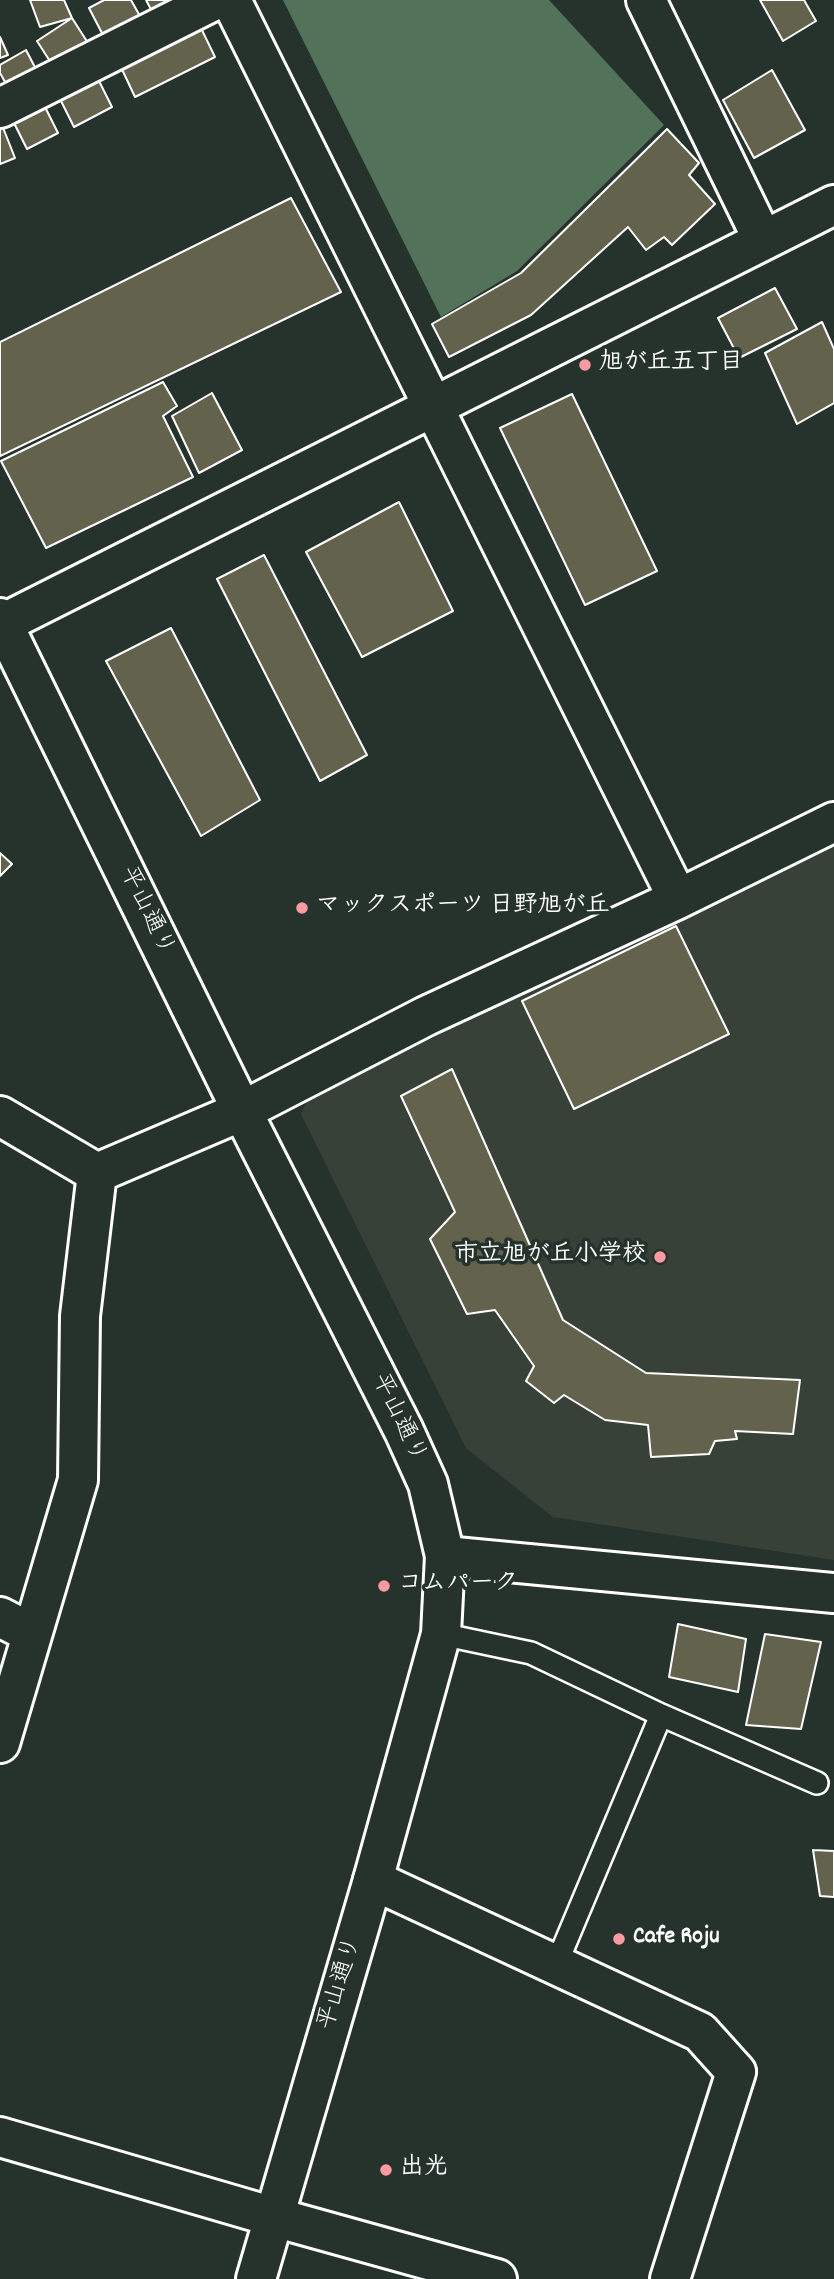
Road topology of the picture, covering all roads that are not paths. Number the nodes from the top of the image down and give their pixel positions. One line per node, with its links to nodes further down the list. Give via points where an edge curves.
1 (215, 0): 4 (street)
2 (231, 0): 7 (street)
3 (646, 0): 6 (street)
4 (0, 108)
5 (834, 205): 6 (street)
6 (763, 240): 7 (street)
7 (432, 407): 8 (street); 10 (street)
8 (1, 622): 11 (street, 平山通り)
9 (834, 822): 10 (street)
10 (678, 899): 11 (street, via 426,1017)
11 (242, 1111): 13 (street); 14 (street, 平山通り, via 414,1452 428,1484)
12 (0, 1116): 13 (street)
13 (97, 1173): 16 (street, via 80,1316 78,1479)
14 (446, 1556): 15 (street); 17 (street, 平山通り)
15 (834, 1593)
16 (15, 1625): 19 (street)
17 (441, 1634): 18 (lane, via 531,1653); 21 (street, 平山通り)
18 (661, 1715): 20 (lane); 22 (lane)
19 (0, 1742)
20 (817, 1783)
21 (373, 1880): 22 (street); 24 (street, 平山通り)
22 (556, 1965): 27 (street, via 700,2032 736,2072)
23 (0, 2137): 24 (street)
24 (274, 2217): 25 (street, 平山通り); 26 (street)
25 (256, 2279)
26 (497, 2279)
27 (670, 2279)

